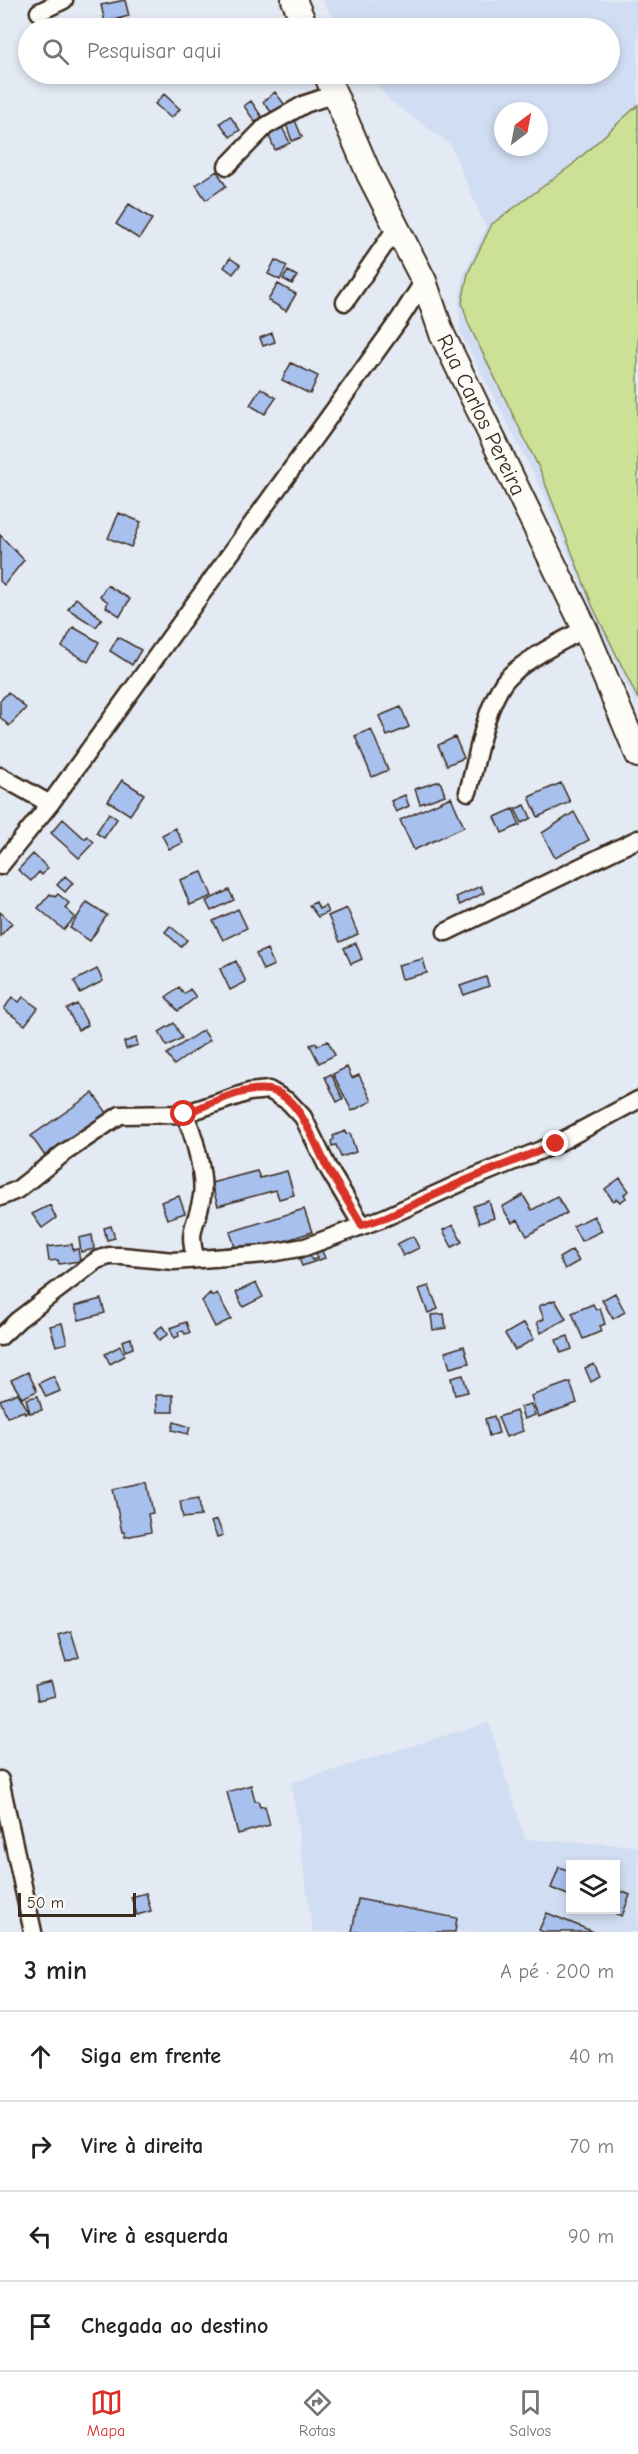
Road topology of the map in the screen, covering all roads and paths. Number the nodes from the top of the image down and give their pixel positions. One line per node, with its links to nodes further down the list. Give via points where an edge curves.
1 (64, 0): 3 (street)
2 (294, 0): 4 (main road)
3 (39, 12)
4 (302, 18)
5 (330, 84): 6 (street, via 305,104 266,126); 7 (main road, Rua Carlos Pereira)
6 (227, 166)
7 (397, 227): 8 (main road, Rua Carlos Pereira); 9 (street)
8 (424, 281): 10 (main road, Rua Carlos Pereira, via 442,334); 14 (street)
9 (345, 302)
10 (585, 629): 11 (main road, Rua Carlos Pereira); 13 (street, via 554,645 505,681 488,721)
11 (638, 755)
12 (0, 776): 14 (street)
13 (468, 792)
14 (50, 804): 16 (street)
15 (638, 839): 17 (street)
16 (0, 866)
17 (446, 932)
18 (638, 1100): 21 (street, via 556,1144)
19 (184, 1114): 20 (street, via 120,1115 17,1190); 21 (street, via 249,1092 269,1090 280,1095 303,1117); 22 (street, via 190,1125 203,1194 192,1228)
20 (0, 1197)
21 (362, 1225): 22 (street, via 305,1247)
22 (196, 1259): 23 (street, via 122,1256 97,1260)
23 (0, 1337)
24 (0, 1780): 25 (street)
25 (33, 1932)

